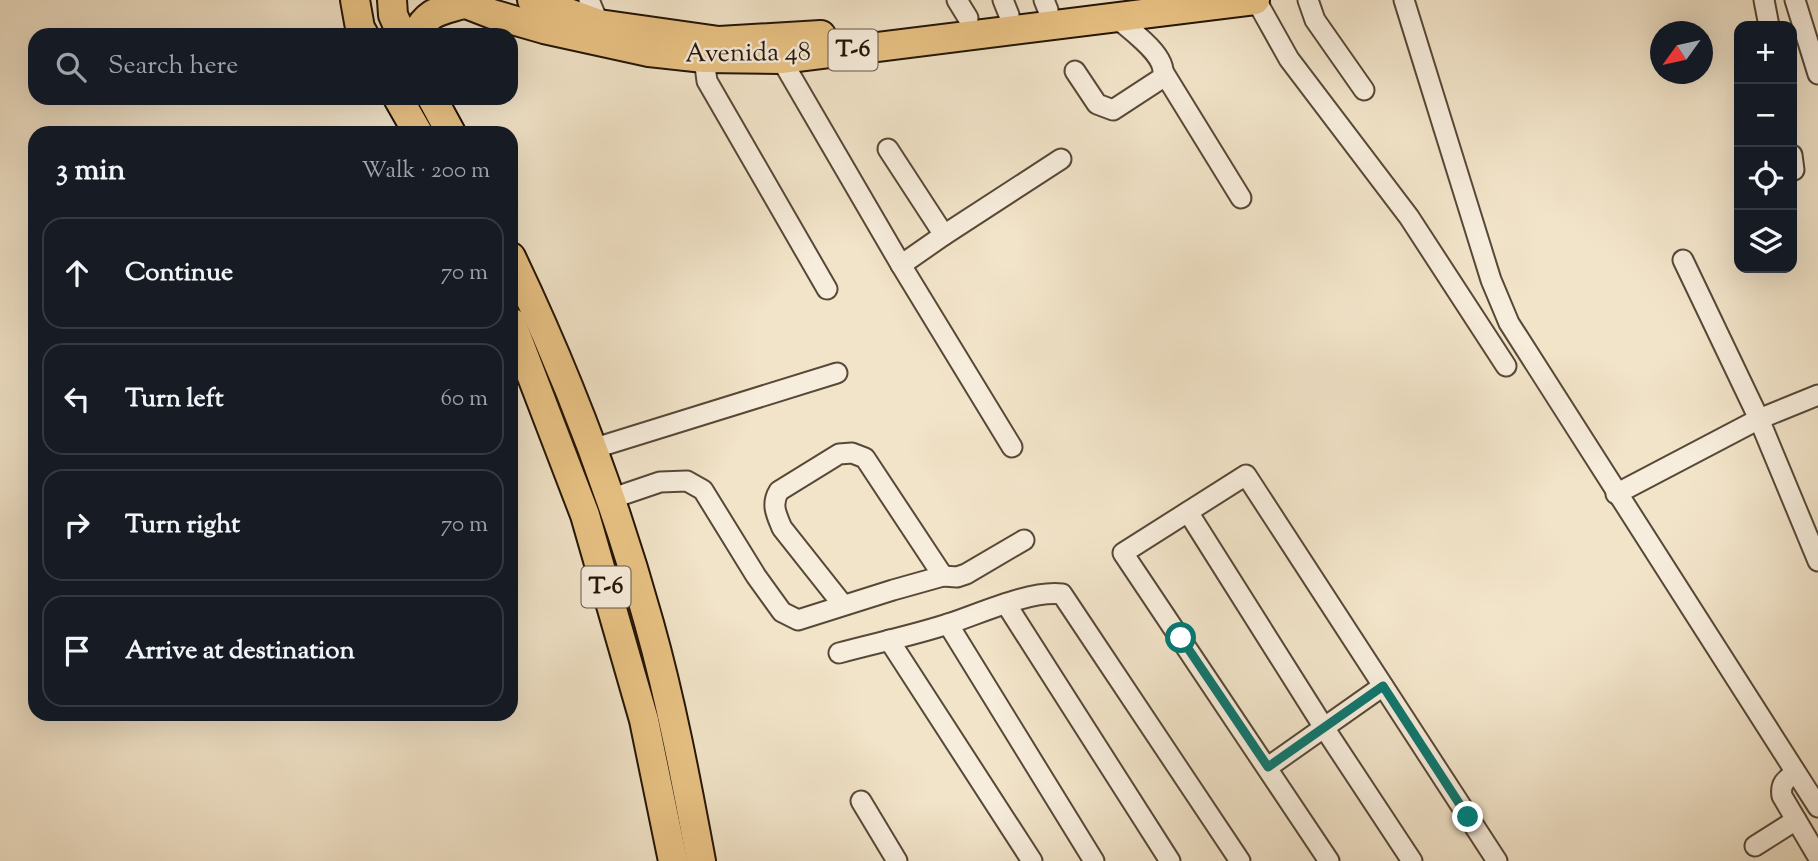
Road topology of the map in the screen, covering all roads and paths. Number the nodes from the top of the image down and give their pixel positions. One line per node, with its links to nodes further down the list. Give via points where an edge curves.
1 (343, 0): 17 (highway)
2 (355, 0): 18 (highway)
3 (392, 0): 19 (highway)
4 (532, 0): 15 (highway, Avenida 48 / T-6)
5 (1255, 0): 14 (highway, Avenida 48 / T-6); 40 (street, via 1289,60 1409,217)
6 (1308, 0): 26 (street, via 1315,20)
7 (1404, 0): 46 (street, via 1491,280 1509,323)
8 (1764, 0): 16 (street)
9 (1795, 0): 25 (street)
10 (459, 2): 20 (highway, via 435,12); 21 (highway, Avenida 48 / T-6, via 570,35)
11 (1046, 5): 12 (highway, Avenida 48 / T-6); 14 (highway, Avenida 48 / T-6)
12 (1006, 8): 13 (highway, Avenida 48 / T-6)
13 (962, 9): 15 (highway, Avenida 48 / T-6, via 797,38 719,41)
14 (1118, 9): 22 (highway, Avenida 48 / T-6); 24 (street, via 1159,57)
15 (594, 12)
16 (1768, 21)
17 (360, 28)
18 (361, 28)
19 (399, 28)
20 (419, 28)
21 (704, 58): 22 (highway, Avenida 48 / T-6); 38 (street, via 707,81)
22 (781, 59): 36 (street)
23 (1075, 71): 24 (street, via 1097,104 1113,110)
24 (1164, 73): 33 (street)
25 (1818, 74)
26 (1364, 90)
27 (402, 105): 29 (highway)
28 (436, 105): 30 (highway)
29 (414, 126)
30 (447, 126)
31 (888, 149): 34 (street)
32 (1061, 159): 34 (street)
33 (1241, 198)
34 (944, 234): 36 (street)
35 (1683, 260): 43 (street)
36 (901, 265): 44 (street)
37 (518, 271): 45 (highway, T-6)
38 (827, 289)
39 (518, 339): 66 (highway, T-6, via 585,515 644,720)
40 (1506, 366)
41 (836, 373): 45 (street)
42 (1818, 395): 43 (street)
43 (1759, 419): 46 (street); 50 (street)
44 (1012, 447)
45 (593, 449): 47 (highway, T-6)
46 (1616, 494): 60 (street)
47 (610, 499): 53 (street, via 660,482 687,481 703,490 782,612 798,620); 67 (highway, T-6, via 649,623 683,762)
48 (1188, 512): 57 (street, via 1245,475); 58 (street); 59 (street, via 1123,553)
49 (1024, 540): 51 (street, via 967,574)
50 (1818, 561)
51 (943, 576): 53 (street); 53 (street, via 865,458 839,454 779,491 774,500 782,528)
52 (1006, 604): 54 (street); 71 (street); 72 (street, via 1062,594)
53 (843, 605)
54 (948, 624): 55 (street); 70 (street)
55 (889, 640): 56 (street); 69 (street)
56 (839, 653)
57 (1383, 686): 58 (street); 75 (street)
58 (1323, 726): 59 (street); 74 (street)
59 (1268, 767): 73 (street)
60 (1795, 773): 62 (street); 63 (street, via 1781,789)
61 (861, 801): 68 (street)
62 (1818, 807)
63 (1796, 820): 64 (street); 65 (street)
64 (1755, 846)
65 (1818, 857)
66 (673, 861)
67 (701, 861)
68 (897, 861)
69 (1032, 861)
70 (1094, 861)
71 (1170, 861)
72 (1240, 861)
73 (1329, 861)
74 (1412, 861)
75 (1497, 861)

